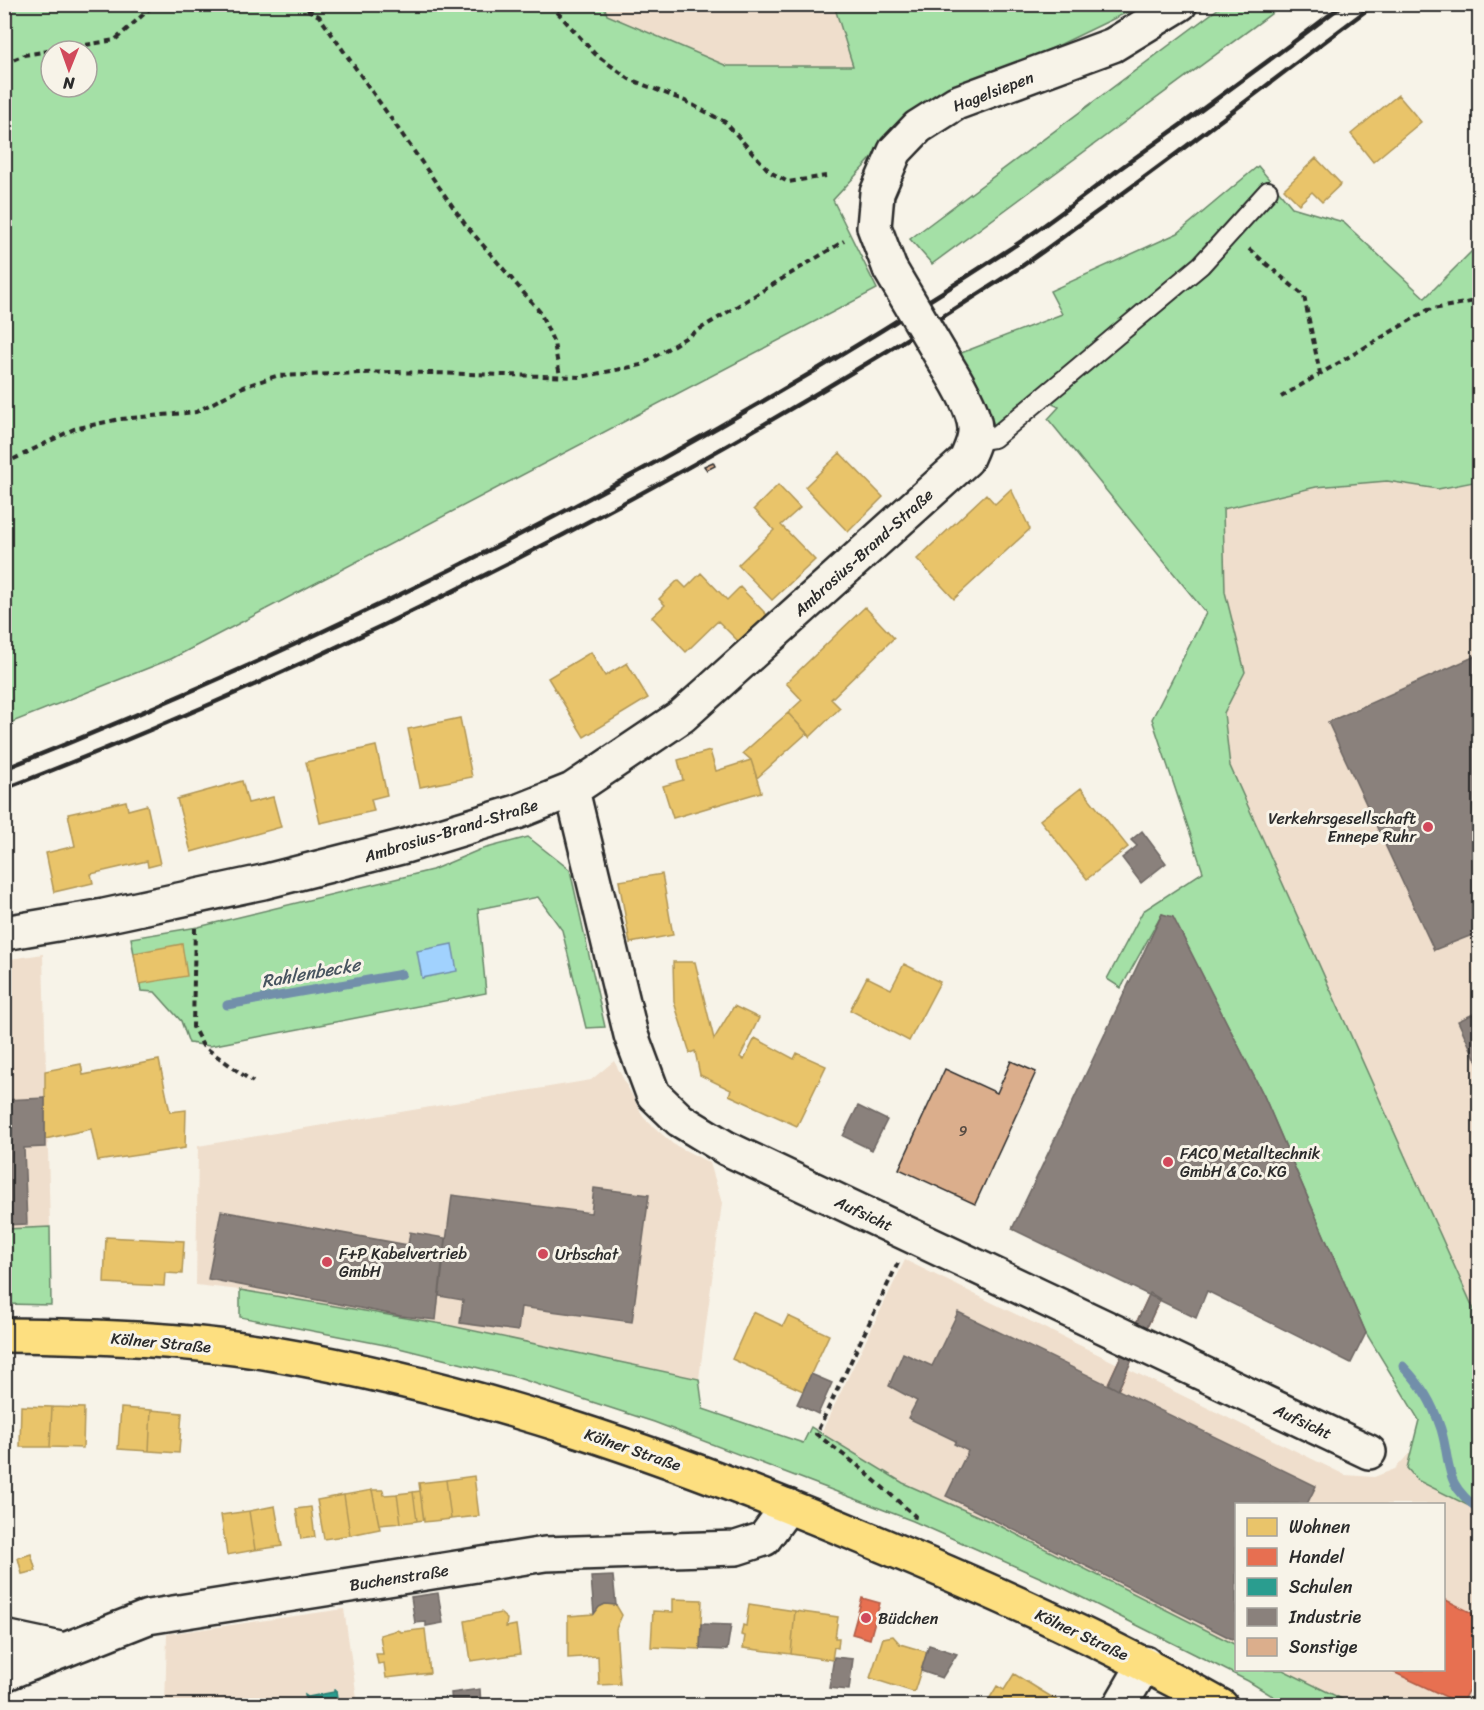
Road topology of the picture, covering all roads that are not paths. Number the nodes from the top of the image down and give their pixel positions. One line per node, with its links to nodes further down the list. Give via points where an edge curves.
1 (1180, 4): 3 (street, Hagelsiepen, bridge, via 1113,45 956,103 918,127 895,151 879,185 874,227 890,269 959,385 975,426)
2 (1268, 191): 3 (lane, via 1201,265 1024,415 994,438)
3 (974, 441): 4 (street, Ambrosius-Brand-Straße, via 966,460 682,716)
4 (572, 790): 5 (street, Ambrosius-Brand-Straße, via 517,812 405,846 186,899); 7 (street, Aufsicht, via 631,1035 653,1094 680,1120 726,1148)
5 (4, 933)
6 (4, 1335): 8 (main road, Kölner Straße, via 197,1344 357,1370 460,1394 561,1425)
7 (1369, 1452)
8 (788, 1506): 10 (street, Buchenstraße, via 764,1539 736,1548 545,1554 148,1617); 11 (main road, Kölner Straße, via 990,1591)
9 (4, 1637): 10 (street)
10 (65, 1650): 12 (street, Buchenstraße)
11 (1145, 1663): 13 (street); 14 (main road, Kölner Straße)
12 (4, 1674)
13 (1120, 1706)
14 (1221, 1706)

